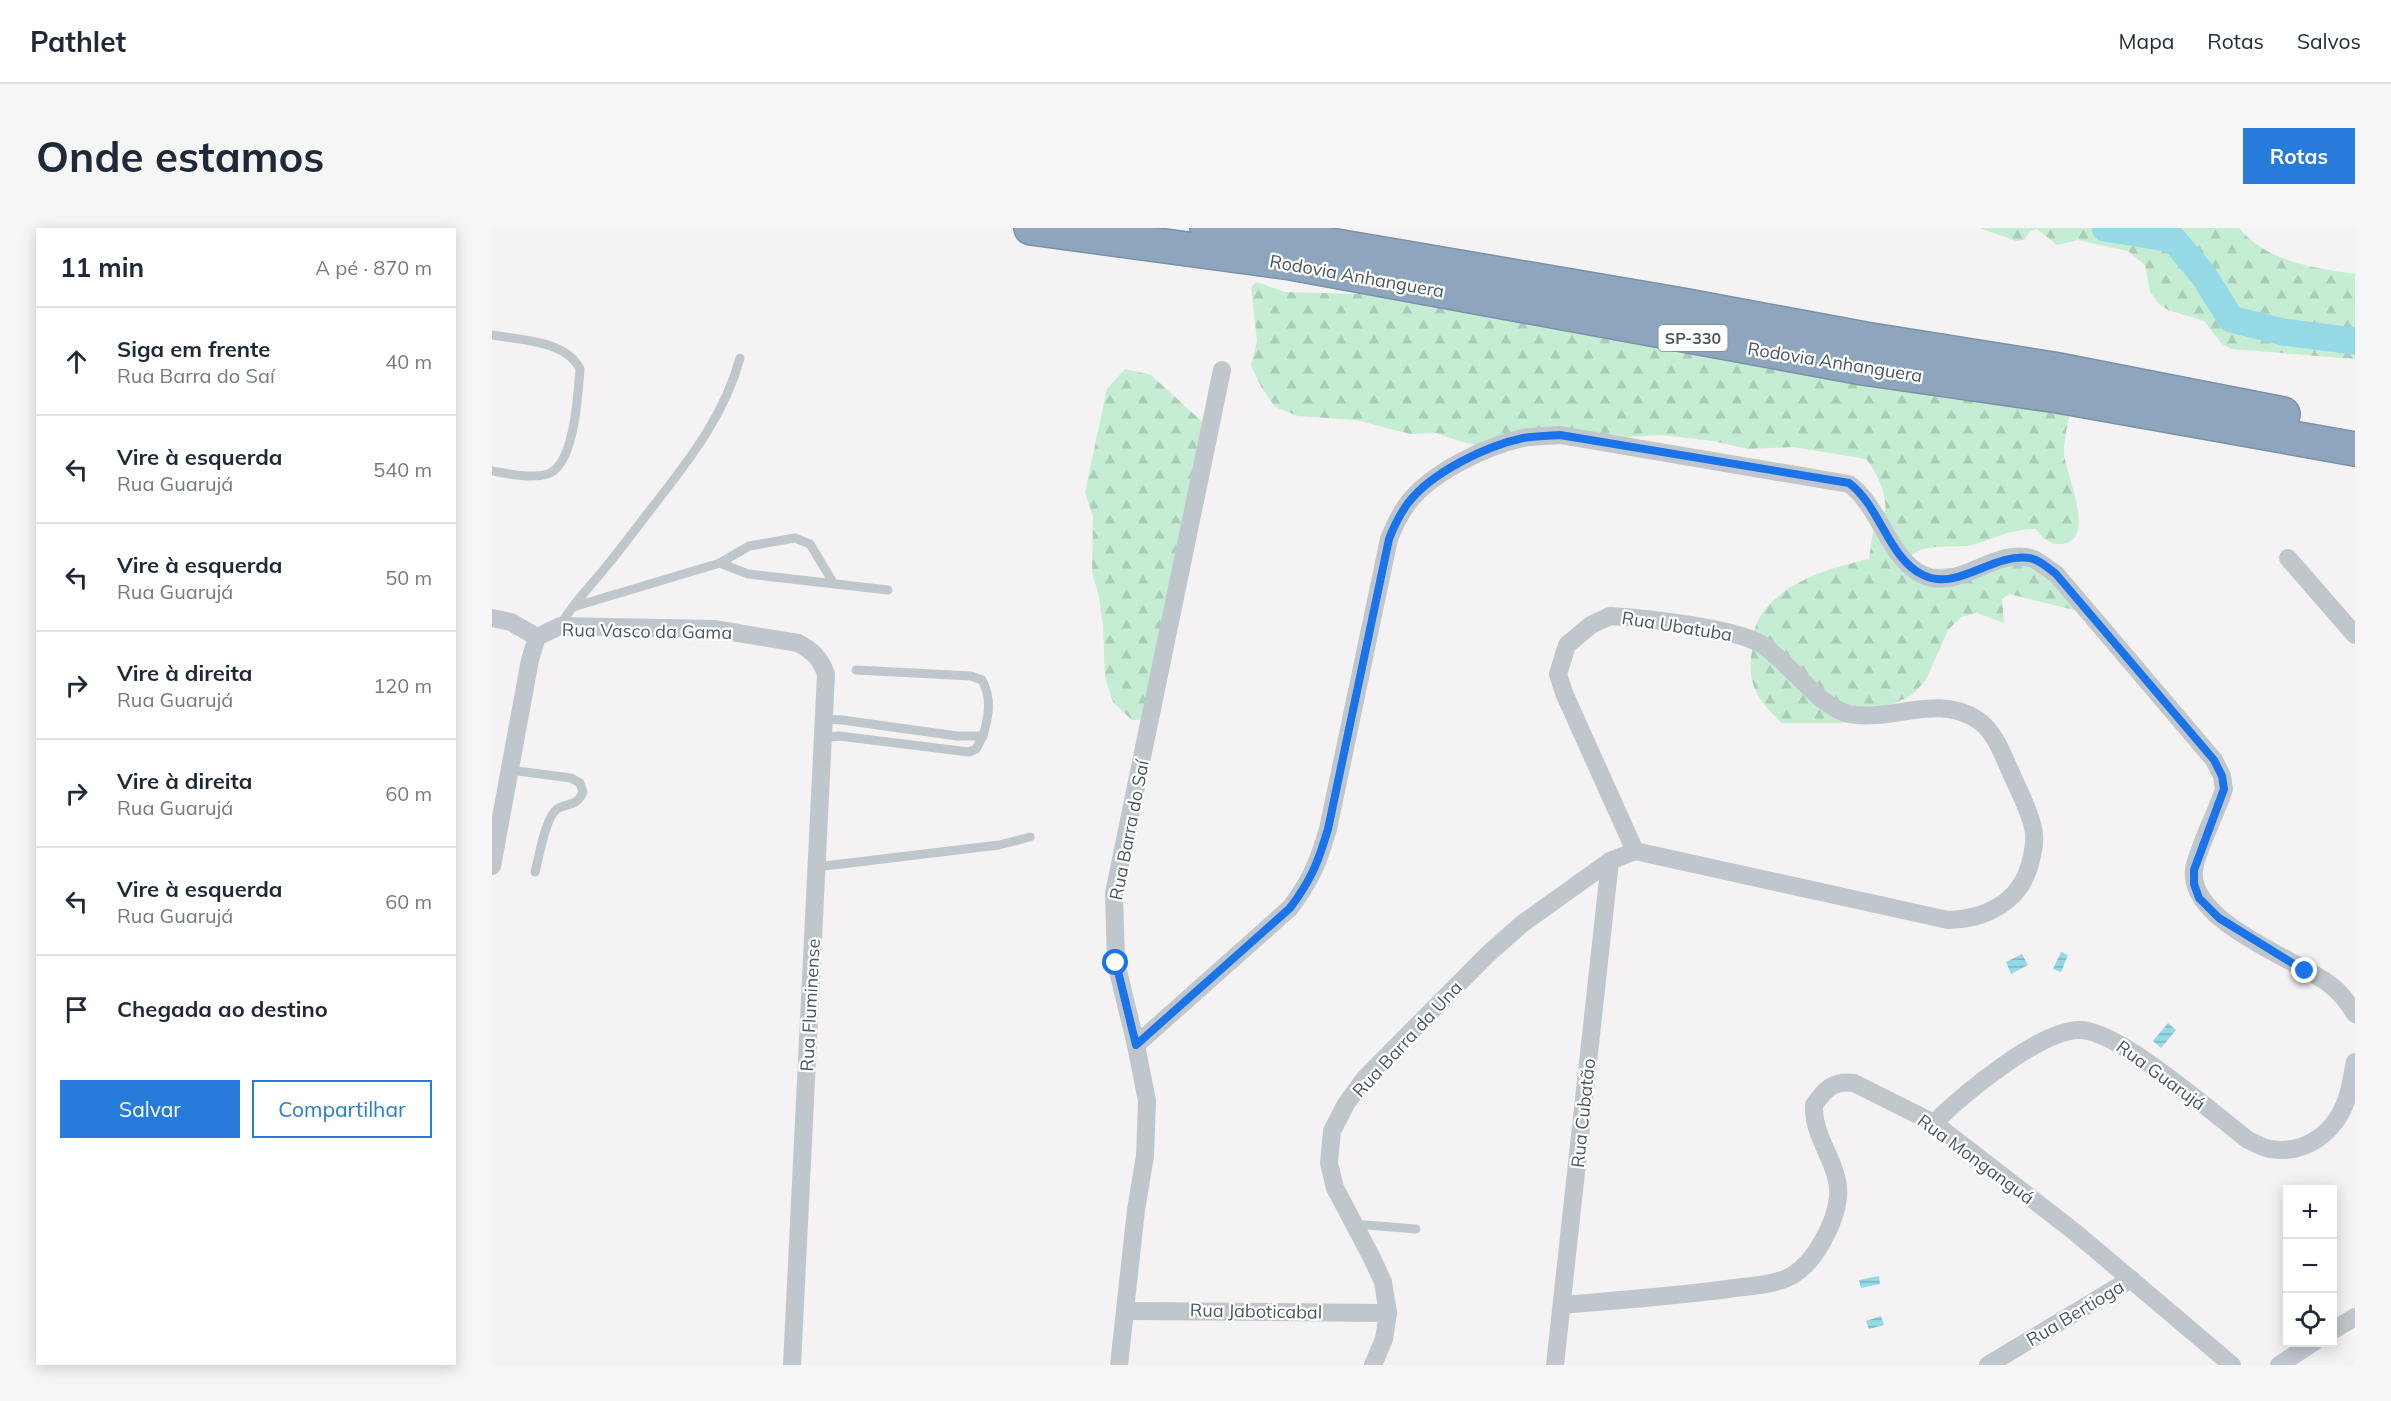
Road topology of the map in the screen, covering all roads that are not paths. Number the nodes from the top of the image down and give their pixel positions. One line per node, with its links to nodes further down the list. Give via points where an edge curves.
1 (1031, 228): 7 (highway, Rodovia Anhanguera / SP-330, via 1291,263 1796,356 2058,396)
2 (1207, 228): 6 (highway, Rodovia Anhanguera / SP-330, via 1295,239 2053,369)
3 (492, 335): 8 (lane, via 549,346 564,352 580,369 575,420 562,462 556,469 536,475)
4 (740, 358): 13 (lane, via 733,384 694,453)
5 (1222, 370): 31 (street, Rua Barra do Saí, via 1114,893 1116,963)
6 (2355, 428)
7 (2355, 449)
8 (492, 471)
9 (2288, 558): 16 (street)
10 (720, 563): 11 (lane, via 748,574); 11 (lane, via 748,546 795,538 810,544); 13 (lane)
11 (834, 584): 12 (lane)
12 (888, 590)
13 (571, 608): 15 (lane)
14 (492, 618): 17 (street, via 511,622)
15 (560, 626): 17 (street, Rua Vasco da Gama); 18 (street, Rua Vasco da Gama, via 714,629 798,643)
16 (2355, 634)
17 (537, 637): 23 (street, Rua Vasco da Gama)
18 (810, 650): 20 (street, Rua Fluminense, via 821,660 826,674)
19 (856, 670): 21 (lane, via 971,676 982,680 989,693)
20 (824, 719): 21 (lane); 22 (street, Rua Fluminense)
21 (983, 736): 22 (lane, via 976,749 969,752 839,736)
22 (823, 738): 28 (street, Rua Fluminense)
23 (510, 770): 27 (street, Rua Vasco da Gama); 29 (lane, via 571,778 580,783 583,792 580,799 557,809 550,817)
24 (1030, 837): 28 (lane, via 999,845)
25 (1635, 851): 25 (street, Rua Ubatuba, via 1948,920 1968,920 1992,912 2012,897 2026,879 2034,830 2002,752 1979,721 1961,712 1933,707 1848,714 1829,705 1758,642 1737,634 1610,616 1591,625 1567,645 1558,674); 26 (street, Rua Barra da Una)
26 (1610, 861): 34 (street, Rua Barra da Una, via 1522,924 1488,954 1365,1078 1346,1104 1332,1131 1329,1163 1335,1188); 37 (street, Rua Cubatão)
27 (492, 866)
28 (816, 867): 43 (street, Rua Fluminense)
29 (535, 873)
30 (2355, 1014): 31 (street, via 2346,999 2327,982 2219,918 2199,898 2194,870 2224,789 2222,776 2214,760 2056,574 2044,565 2031,558 2014,558 1935,580 1909,565 1864,496 1849,483 1560,435 1524,438 1490,448 1428,483 1409,501 1389,539 1328,829 1307,885 1290,908)
31 (1136, 1045): 38 (street, Rua Barra do Saí, via 1147,1101 1145,1156)
32 (2355, 1062): 33 (street, Rua Guarujá, via 2338,1118 2310,1144 2289,1150 2268,1148 2248,1140 2139,1056 2100,1034 2081,1030 2044,1039 1966,1093)
33 (1934, 1123): 36 (street, Rua Monganguá); 37 (street, Rua Monganguá, via 1854,1083 1839,1082 1814,1105 1817,1126 1838,1184 1837,1206 1822,1243 1793,1275 1763,1284 1690,1294)
34 (1353, 1224): 35 (lane); 39 (street, Rua Barra da Una, via 1383,1282)
35 (1416, 1229)
36 (2131, 1279): 47 (street, Rua Bertioga); 48 (street, Rua Monganguá)
37 (1562, 1305): 46 (street, Rua Cubatão)
38 (1125, 1311): 39 (street, Rua Jaboticabal); 44 (street, Rua Barra do Saí)
39 (1388, 1313): 45 (street, Rua Barra da Una, via 1384,1340)
40 (2355, 1317): 41 (street)
41 (2337, 1328)
42 (2306, 1347): 49 (street)
43 (792, 1365)
44 (1119, 1365)
45 (1373, 1365)
46 (1555, 1365)
47 (1988, 1365)
48 (2232, 1365)
49 (2279, 1365)

